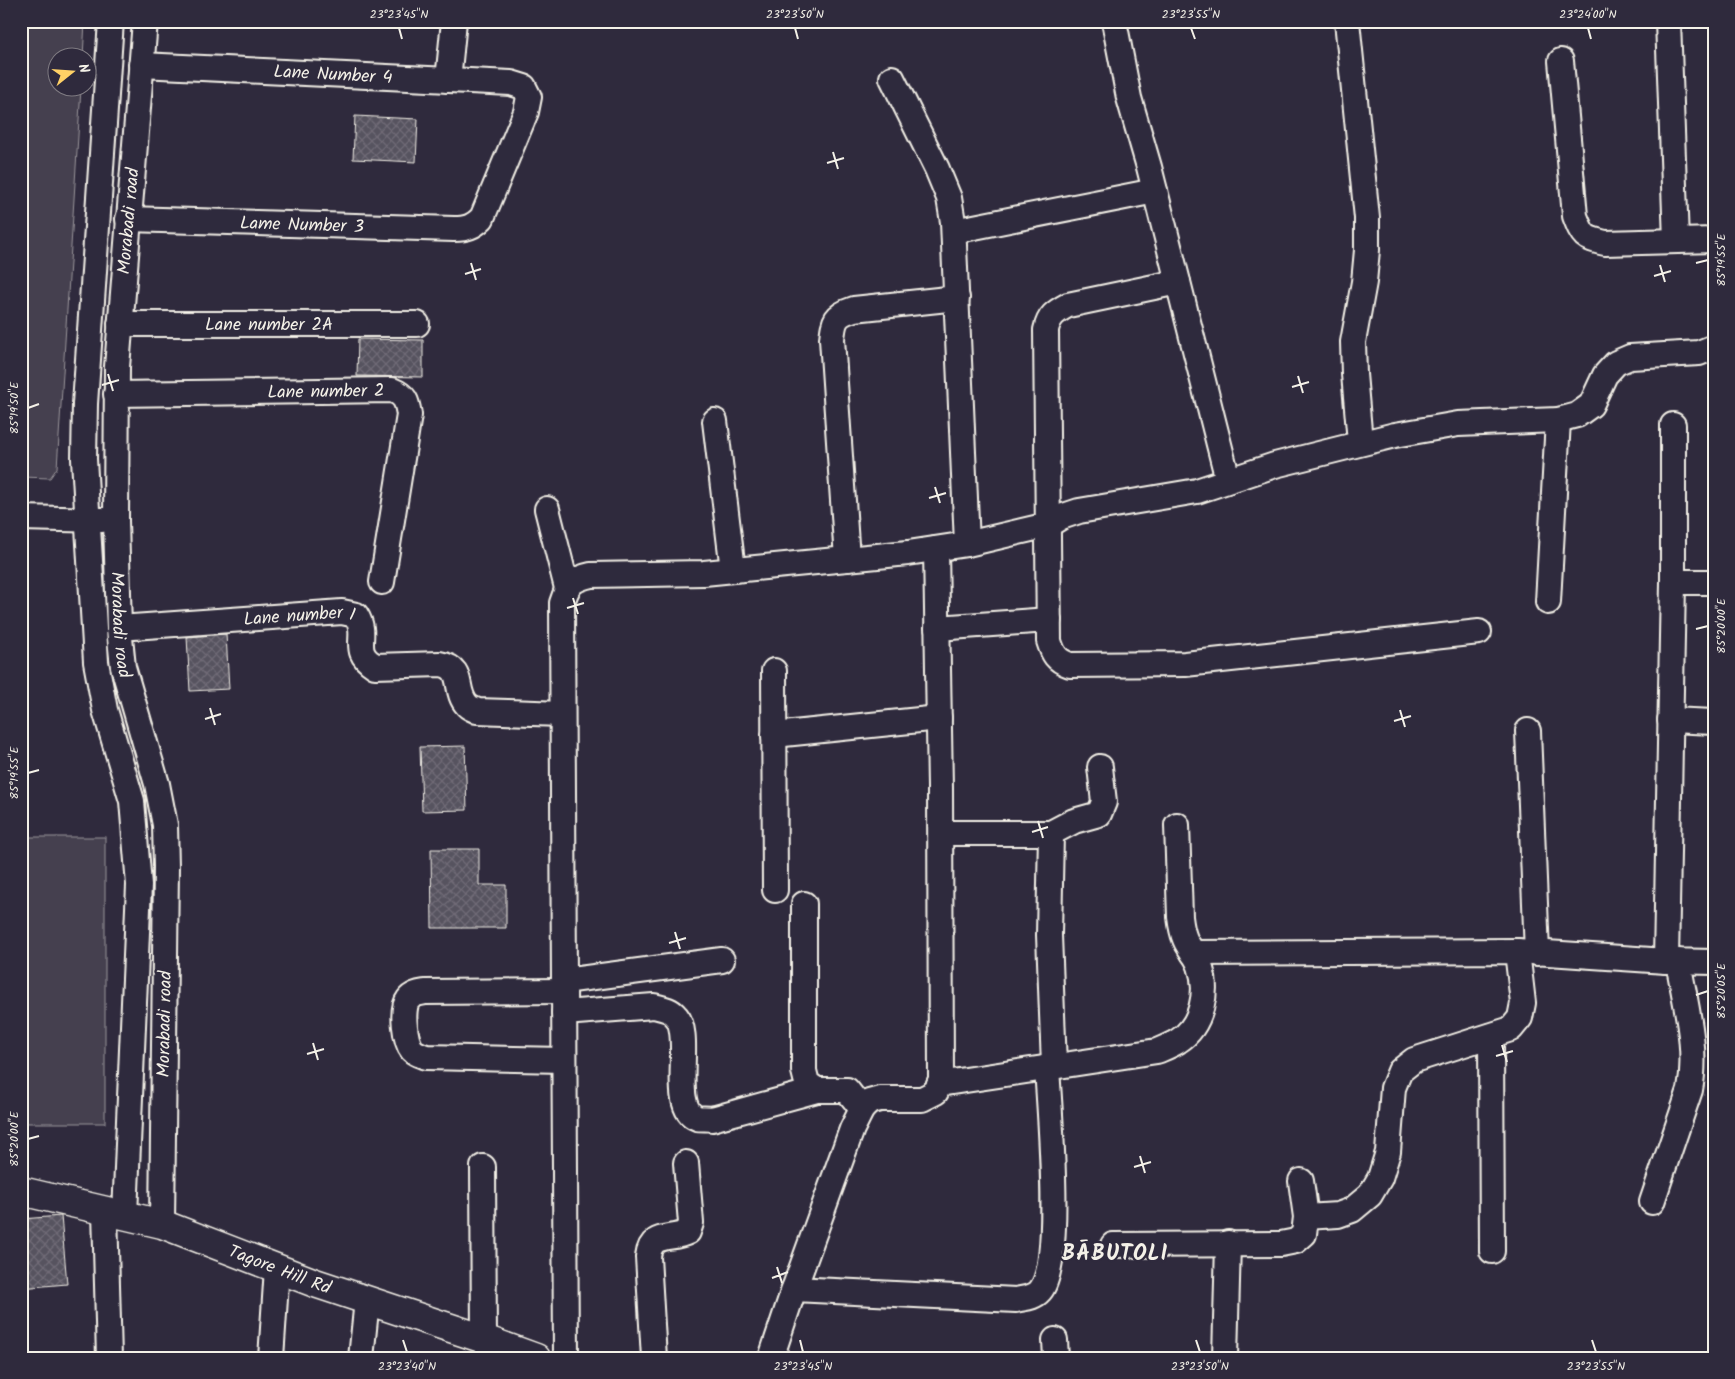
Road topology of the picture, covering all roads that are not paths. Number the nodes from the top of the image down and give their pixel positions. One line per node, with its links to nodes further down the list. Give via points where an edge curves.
1 (111, 21): 30 (street, Morabadi road, via 85,404)
2 (144, 21): 8 (street, Morabadi road)
3 (454, 21): 10 (street)
4 (1114, 21): 11 (street, via 1129,98)
5 (1347, 21): 26 (street, via 1367,218 1364,282 1353,342)
6 (1668, 21): 16 (street)
7 (1561, 61): 16 (street, via 1575,216 1579,228 1587,239 1605,243)
8 (141, 65): 10 (street, Lane Number 4); 12 (street, Morabadi road)
9 (892, 78): 14 (street, via 949,198)
10 (448, 80): 13 (street, Lane Number 4, via 511,83 524,87 529,97 526,112 482,218)
11 (1155, 191): 14 (street); 17 (street)
12 (128, 219): 13 (street, Lame Number 3, via 454,229); 19 (street, Morabadi road)
13 (474, 226)
14 (954, 232): 18 (street)
15 (1714, 240): 16 (street)
16 (1676, 241)
17 (1178, 282): 27 (street); 32 (street, via 1068,305 1055,312 1049,320 1046,330)
18 (956, 298): 33 (street); 35 (street, via 854,309 842,313 834,322 832,339)
19 (120, 324): 20 (street, Lane number 2A); 22 (street, Morabadi road)
20 (417, 324)
21 (1714, 347): 23 (street, via 1699,353 1630,357 1616,363 1605,375 1591,406)
22 (116, 394): 31 (street, Morabadi road); 37 (street, Lane number 2, via 392,390 402,394 408,403 409,415)
23 (1558, 420): 26 (street, via 1458,424); 41 (street)
24 (715, 421): 36 (street)
25 (1673, 425): 38 (street)
26 (1360, 442): 27 (street)
27 (1228, 480): 32 (street, via 1196,491 1080,511)
28 (547, 509): 40 (street)
29 (21, 518): 30 (street)
30 (87, 519): 31 (street); 76 (street, Morabadi road, via 96,662 105,710 132,801 138,876)
31 (116, 521): 43 (street, Morabadi road)
32 (1048, 525): 33 (street); 42 (street)
33 (968, 544): 34 (street)
34 (936, 549): 35 (street); 44 (street)
35 (847, 559): 36 (street)
36 (733, 570): 40 (street, via 591,574 577,578)
37 (382, 582)
38 (1673, 582): 39 (street); 49 (street)
39 (1714, 582)
40 (566, 588): 47 (street, via 562,603)
41 (1548, 602)
42 (1049, 620): 44 (street); 45 (street, via 1053,654 1059,662 1070,665 1185,664)
43 (119, 628): 47 (street, Lane number 1, via 342,612 356,615 362,624 361,652 375,666 449,665 456,672 467,706 477,710); 78 (street, Morabadi road, via 123,667 157,784 165,825)
44 (937, 628): 48 (street)
45 (1479, 632)
46 (774, 671): 52 (street)
47 (562, 714): 64 (street)
48 (939, 718): 52 (street); 55 (street)
49 (1670, 720): 50 (street); 62 (street)
50 (1714, 722)
51 (1528, 731): 60 (street)
52 (774, 735): 57 (street)
53 (1100, 767): 56 (street, via 1104,802 1100,814 1074,821)
54 (1177, 825): 59 (street, via 1180,917 1185,941)
55 (941, 833): 56 (street); 68 (street, via 942,1078)
56 (1051, 834): 67 (street)
57 (774, 890)
58 (804, 904): 69 (street, via 804,1072 807,1083)
59 (1194, 952): 60 (street); 67 (street, via 1205,985 1203,1003 1194,1025 1179,1041 1157,1050)
60 (1527, 952): 62 (street); 65 (street, via 1520,1018 1511,1029)
61 (722, 960): 64 (street)
62 (1672, 961): 63 (street); 75 (street, via 1692,1043 1694,1071)
63 (1714, 962)
64 (564, 995): 66 (street); 66 (street, via 425,992 408,998 405,1006 408,1044 414,1052 426,1057); 69 (street, via 654,1006 677,1016 682,1029 683,1095 687,1111 696,1118 712,1119)
65 (1491, 1036): 77 (street, via 1414,1060 1400,1071 1393,1088 1388,1152 1380,1178 1370,1195 1352,1210 1338,1215); 81 (street)
66 (564, 1060): 90 (street)
67 (1051, 1067): 68 (street); 83 (street, via 1053,1243 1046,1280 1040,1291 1016,1300)
68 (939, 1084): 70 (street, via 936,1092 922,1099 880,1099 869,1102)
69 (817, 1090): 70 (street, via 847,1090)
70 (862, 1109): 83 (street)
71 (686, 1163): 91 (street, via 691,1222 688,1232 661,1238 649,1248)
72 (483, 1167): 85 (street)
73 (1300, 1180): 77 (street)
74 (21, 1191): 76 (main road, Tagore Hill Rd)
75 (1652, 1202)
76 (115, 1213): 78 (main road, Tagore Hill Rd); 86 (street, Morabadi road)
77 (1306, 1217): 79 (street, via 1304,1234 1296,1241 1281,1244)
78 (162, 1224): 82 (main road, Tagore Hill Rd)
79 (1228, 1243): 80 (street); 93 (street)
80 (1114, 1245)
81 (1492, 1251)
82 (277, 1268): 84 (main road, Tagore Hill Rd); 87 (street)
83 (794, 1289): 92 (street)
84 (367, 1300): 85 (main road, Tagore Hill Rd); 88 (street)
85 (484, 1339): 89 (main road, Tagore Hill Rd)
86 (108, 1358)
87 (271, 1358)
88 (361, 1358)
89 (536, 1358)
90 (566, 1358)
91 (654, 1358)
92 (771, 1358)
93 (1226, 1358)

